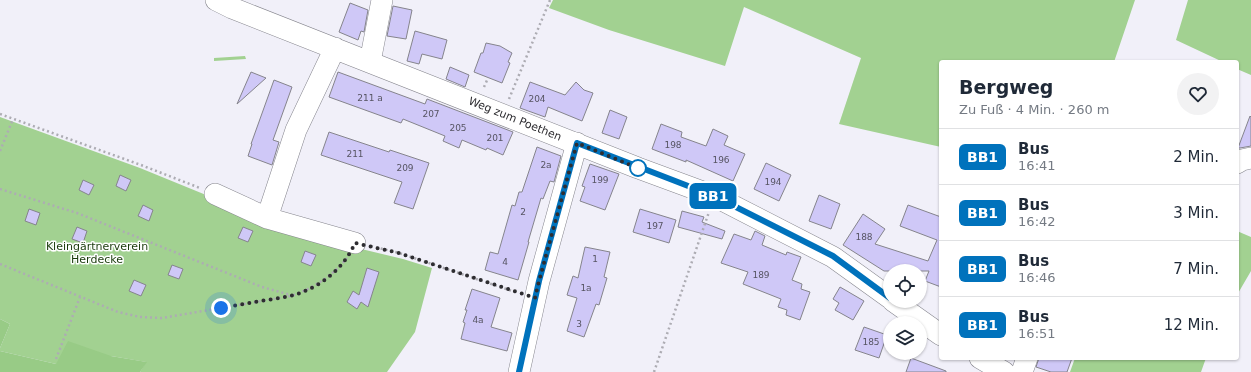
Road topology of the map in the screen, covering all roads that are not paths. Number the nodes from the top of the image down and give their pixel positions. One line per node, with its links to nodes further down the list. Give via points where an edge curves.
1 (216, 0): 3 (street, Weg zum Poethen)
2 (382, 0): 4 (street)
3 (335, 48): 4 (street, Weg zum Poethen); 9 (street, via 296,130)
4 (370, 62): 5 (street, Weg zum Poethen)
5 (577, 143): 11 (street, Weg zum Poethen, via 714,196 833,256); 16 (street, via 539,281)
6 (1251, 158): 7 (street)
7 (1239, 162)
8 (215, 194): 9 (street)
9 (267, 218): 10 (street)
10 (355, 243)
11 (883, 293)
12 (904, 308): 13 (street)
13 (939, 334)
14 (983, 360): 17 (street)
15 (1026, 360): 18 (street)
16 (519, 372)
17 (1004, 372)
18 (1022, 372)

